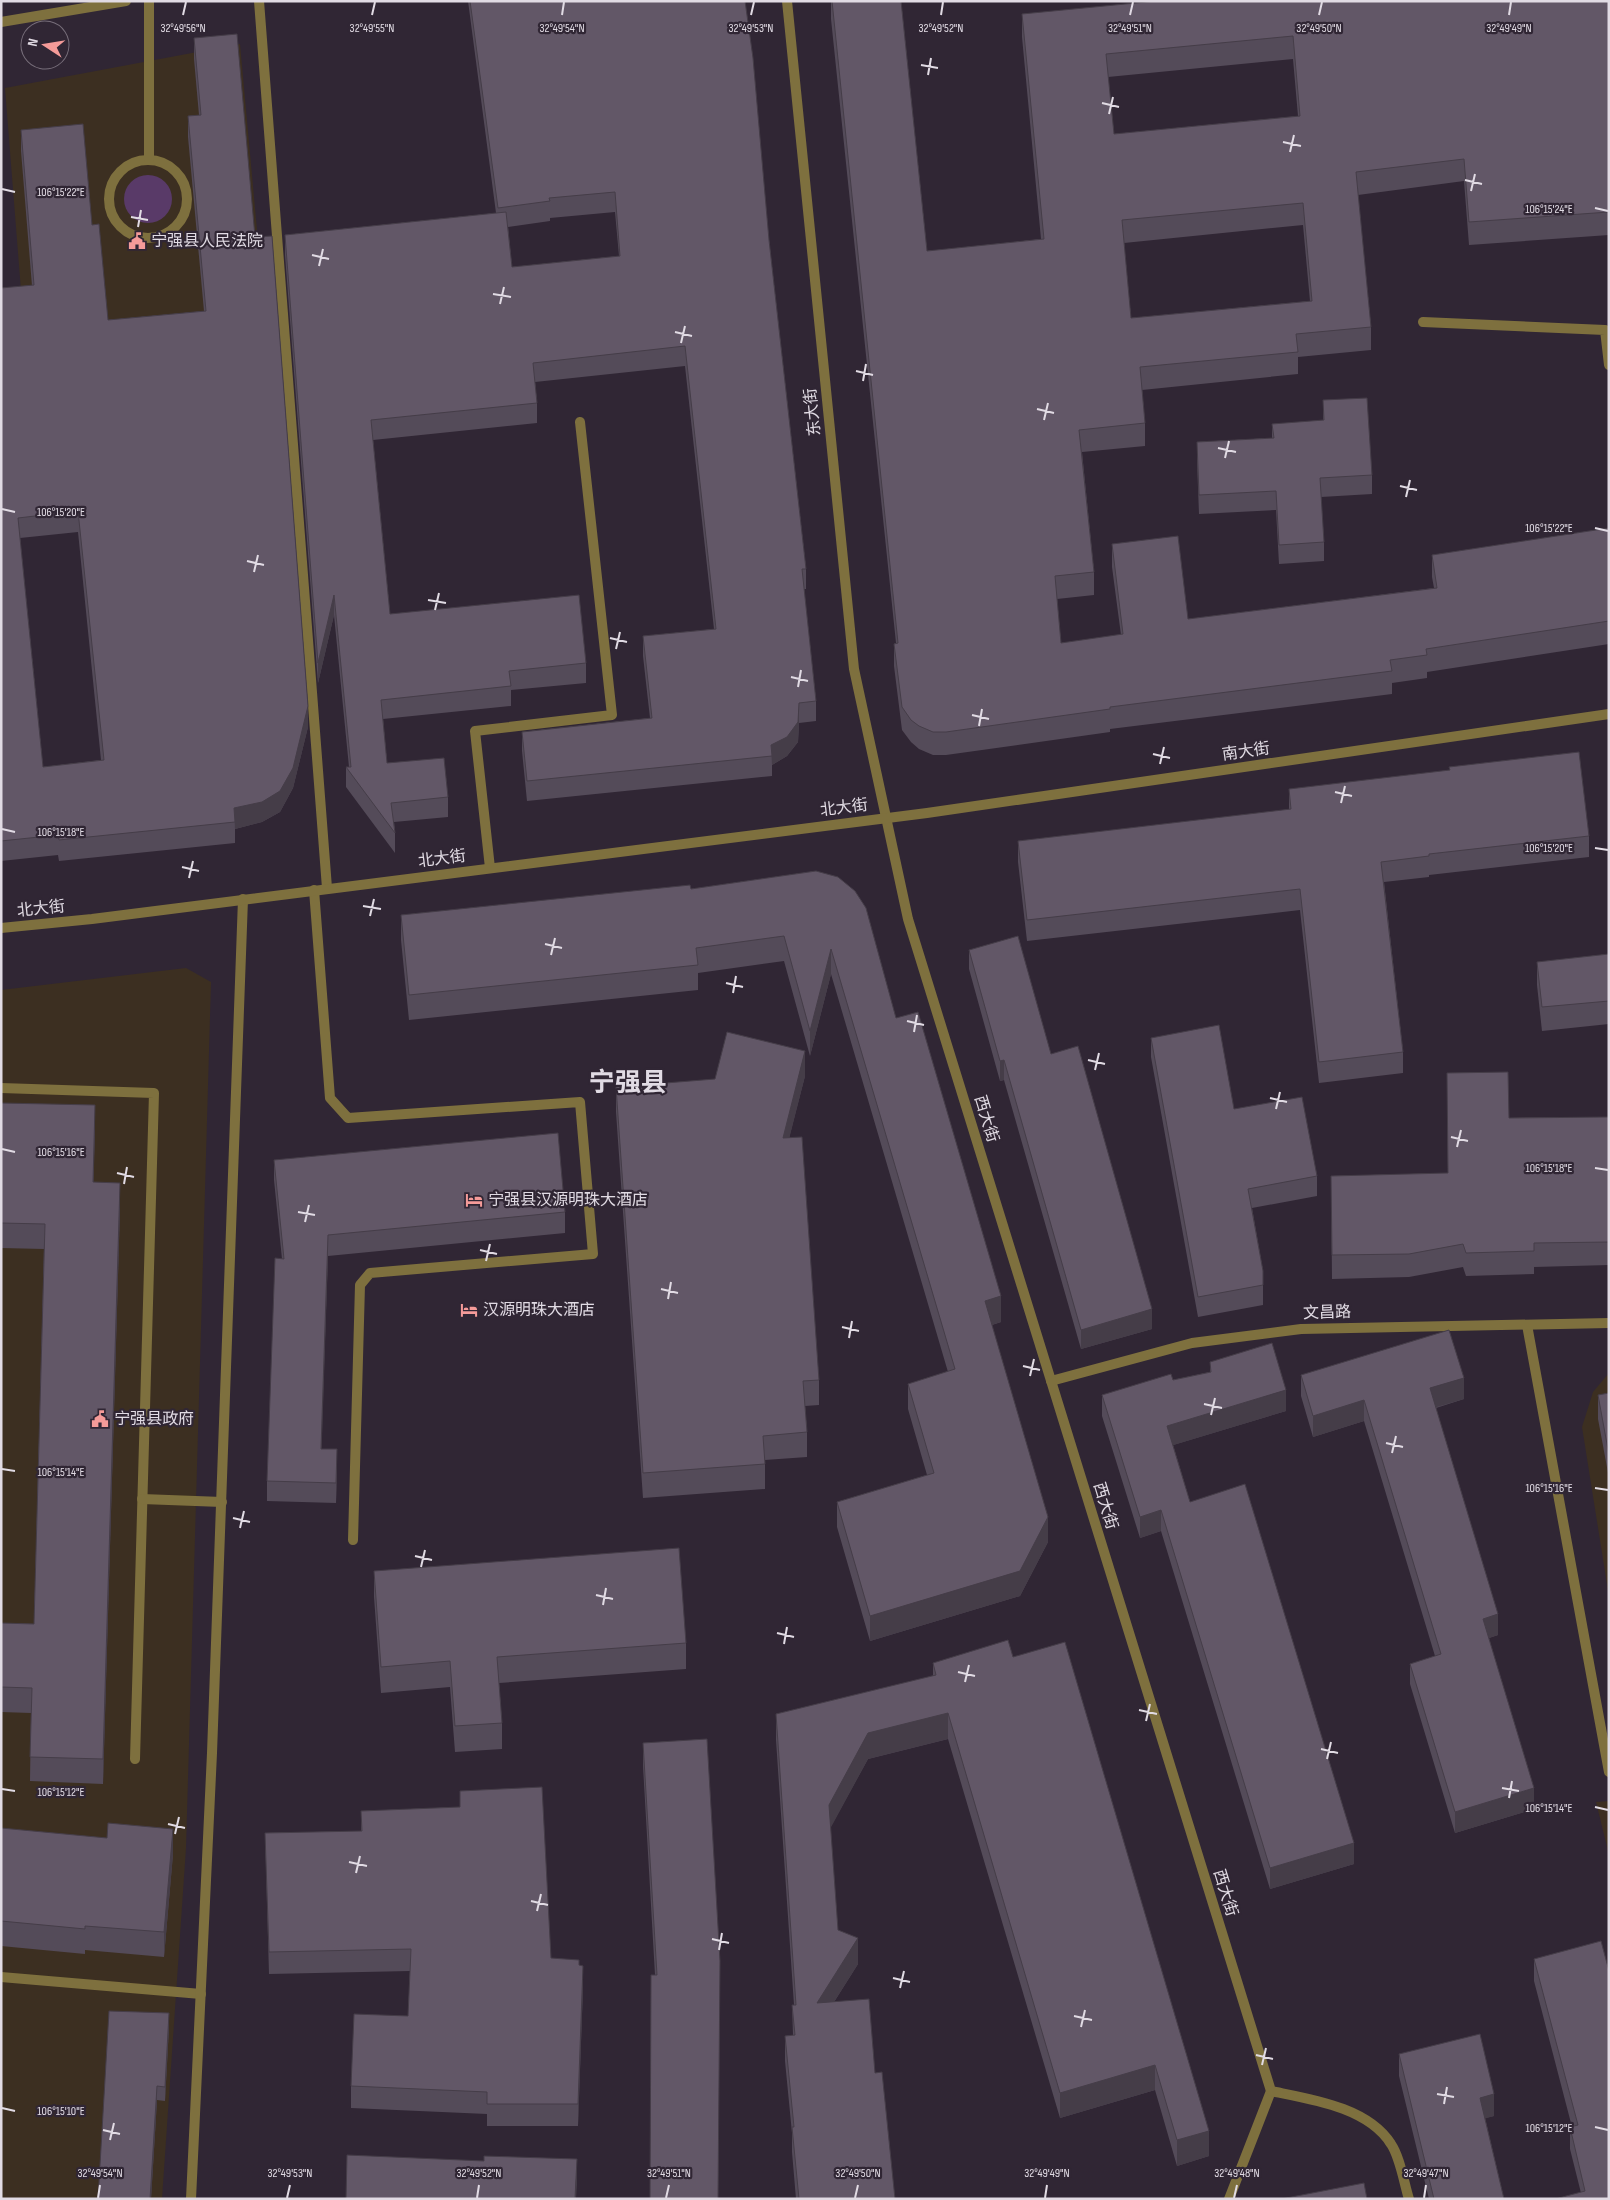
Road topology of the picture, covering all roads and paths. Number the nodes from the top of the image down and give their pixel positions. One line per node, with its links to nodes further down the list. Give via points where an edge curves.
1 (126, 1): 5 (street)
2 (149, 1): 6 (street)
3 (259, 1): 13 (street)
4 (787, 1): 11 (street, 东大街, via 854,669)
5 (1, 22)
6 (149, 160): 6 (street, via 166,164 180,176 187,193 186,212 176,228 160,238 142,239 125,232 112,217 108,199 113,181 122,170 135,162)
7 (1423, 322): 8 (street, via 1605,330)
8 (1609, 365)
9 (580, 422): 12 (street, via 612,715 475,732)
10 (1609, 714): 11 (street, 南大街)
11 (886, 818): 12 (street, 北大街); 20 (street, 西大街, via 908,919)
12 (490, 868): 13 (street, 北大街)
13 (327, 888): 14 (street, 北大街)
14 (314, 890): 15 (street, 北大街); 23 (street, via 330,1098 348,1118 580,1102 593,1254 370,1273 360,1285)
15 (243, 899): 16 (street, 北大街); 22 (street)
16 (1, 928)
17 (1, 1088): 21 (street, via 154,1093)
18 (1609, 1323): 19 (street, 文昌路)
19 (1527, 1325): 20 (street, 文昌路, via 1301,1328 1192,1343); 25 (street)
20 (1051, 1381): 28 (street, 西大街)
21 (142, 1499): 22 (street); 24 (street)
22 (222, 1502): 27 (street)
23 (353, 1540)
24 (135, 1759)
25 (1609, 1772)
26 (1, 1977): 27 (street)
27 (201, 1994): 29 (street)
28 (1270, 2091): 30 (street); 31 (street, via 1327,2103 1361,2117 1385,2136 1392,2146)
29 (191, 2199)
30 (1229, 2199)
31 (1409, 2199)

